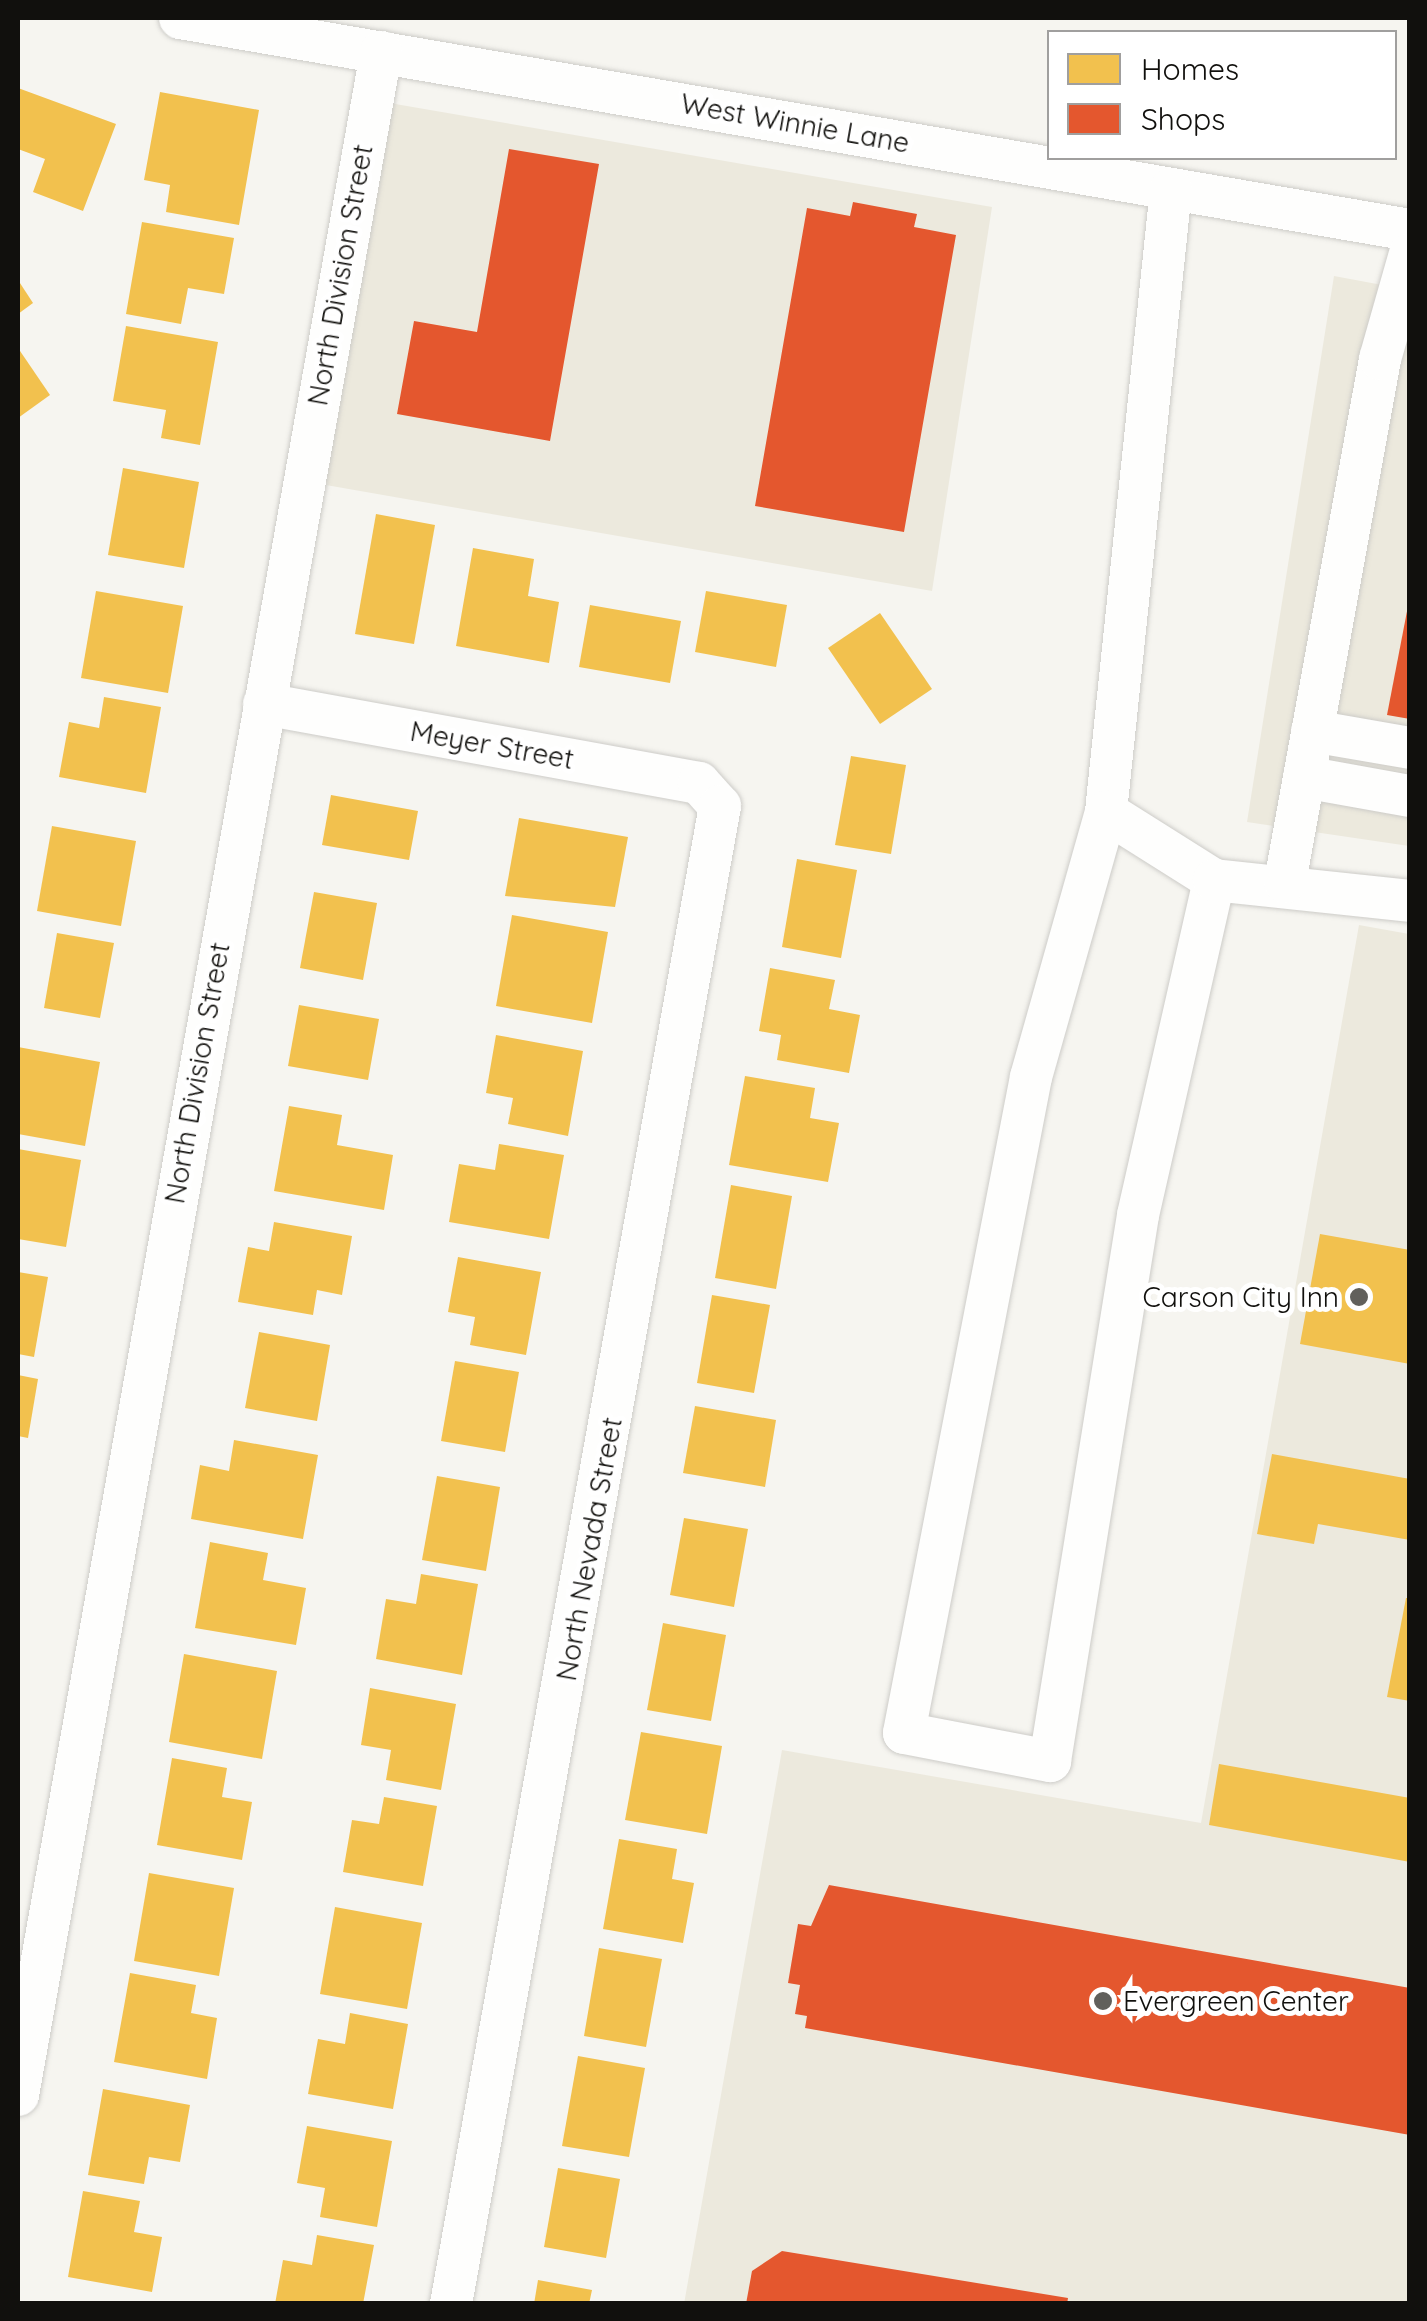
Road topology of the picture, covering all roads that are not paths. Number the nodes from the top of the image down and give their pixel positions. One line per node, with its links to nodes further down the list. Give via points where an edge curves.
1 (180, 18): 2 (street, West Winnie Lane)
2 (381, 52): 3 (street, West Winnie Lane); 6 (street, North Division Street)
3 (1171, 189): 4 (street, West Winnie Lane); 12 (street)
4 (1410, 230)
5 (1410, 254): 7 (street, via 1380,359)
6 (264, 704): 10 (street, Meyer Street, via 700,782); 16 (street, North Division Street)
7 (1312, 731): 8 (street); 9 (street)
8 (1410, 748)
9 (1304, 778): 11 (street); 14 (street)
10 (713, 796): 17 (street, North Nevada Street, via 712,873)
11 (1410, 796)
12 (1106, 812): 13 (street); 13 (street, via 1031,1077 904,1734 1050,1760 1138,1215)
13 (1214, 880): 14 (street)
14 (1285, 882): 15 (street)
15 (1410, 901)
16 (18, 2095)
17 (451, 2304)

